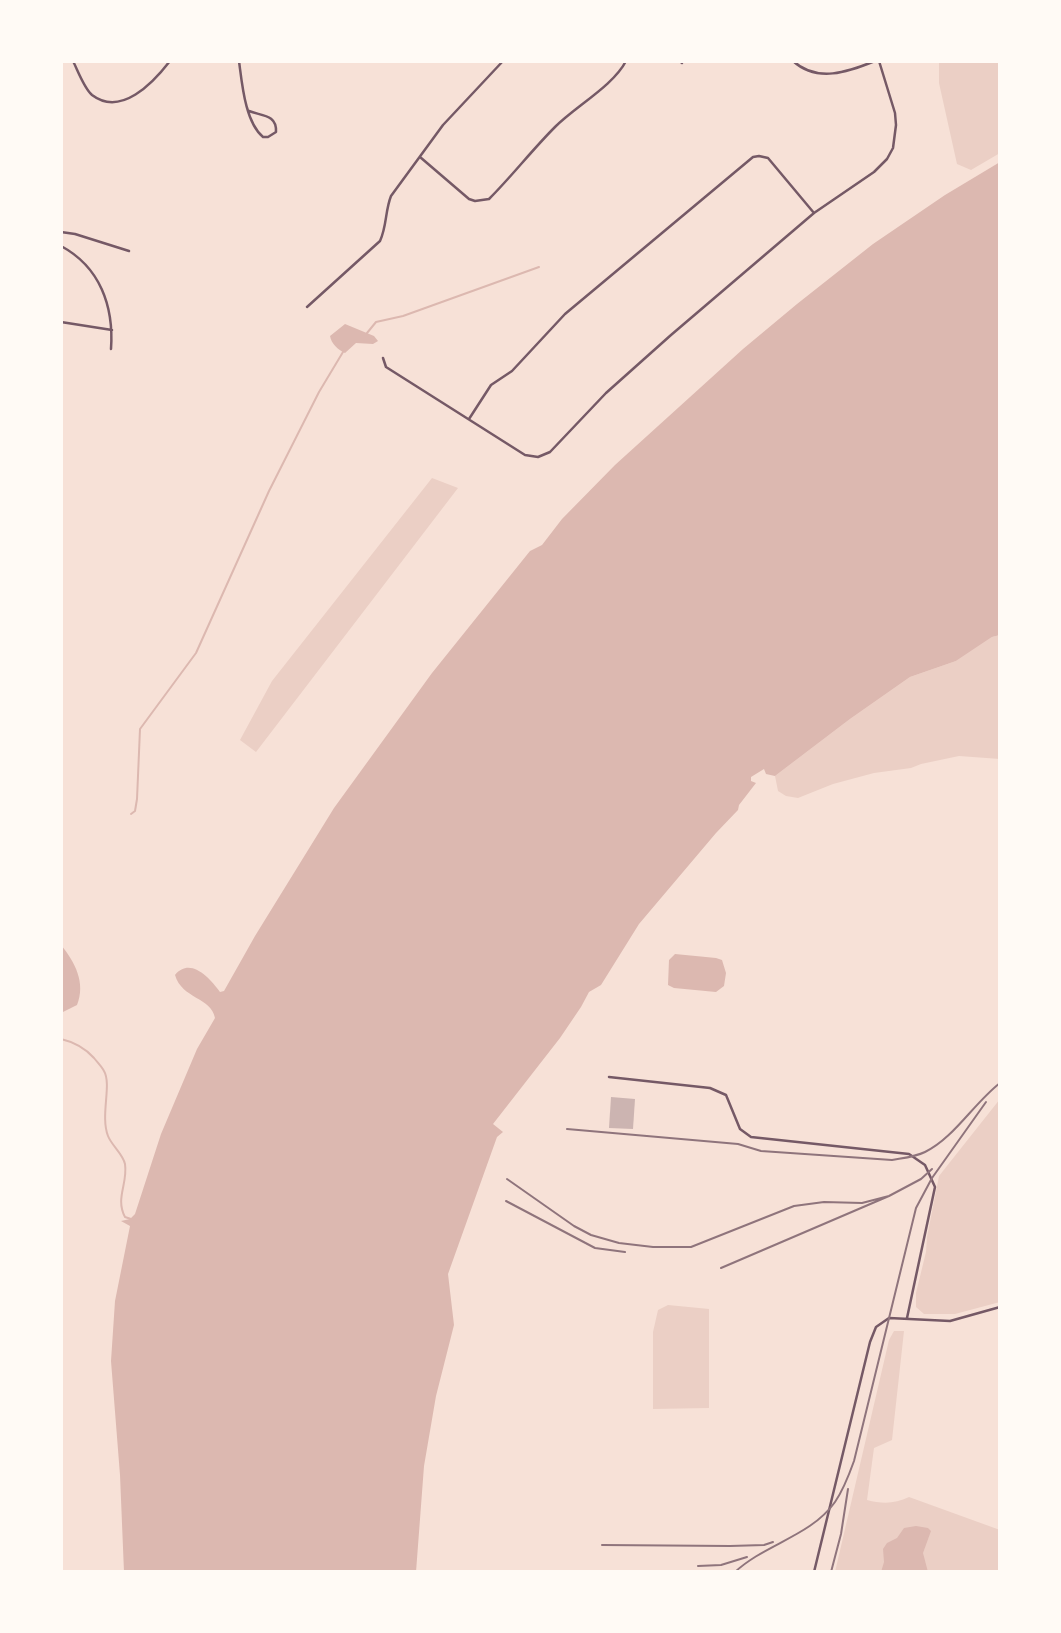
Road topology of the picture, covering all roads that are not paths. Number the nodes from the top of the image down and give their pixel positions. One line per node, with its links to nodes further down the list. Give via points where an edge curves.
1 (73, 61): 2 (street, via 90,93 108,102 131,98)
2 (170, 61)
3 (239, 61): 8 (street)
4 (503, 61): 9 (street, via 443,125)
5 (626, 61): 9 (street, via 615,78 555,128 489,199 469,198)
6 (793, 61): 7 (street, via 823,75)
7 (877, 61): 10 (street, via 895,113 893,148 874,172)
8 (249, 111): 8 (street, via 259,134 268,137 276,132 270,116)
9 (420, 157): 14 (street, via 391,196 380,240)
10 (814, 213): 19 (street, via 624,377 550,452 531,457); 19 (street, via 768,158 753,157 565,314 512,371 491,385)
11 (61, 232): 13 (street)
12 (61, 246): 16 (street, via 89,265 106,298)
13 (129, 251)
14 (307, 307)
15 (61, 322): 16 (street)
16 (112, 330): 17 (street)
17 (111, 349)
18 (383, 358): 19 (street, via 386,367)
19 (468, 419)
20 (610, 1077): 22 (street, via 710,1088 726,1096 740,1129 751,1137 909,1154 925,1166 935,1187)
21 (1000, 1307): 22 (street, via 950,1321)
22 (906, 1318): 23 (street, via 884,1321 870,1342)
23 (814, 1572)

